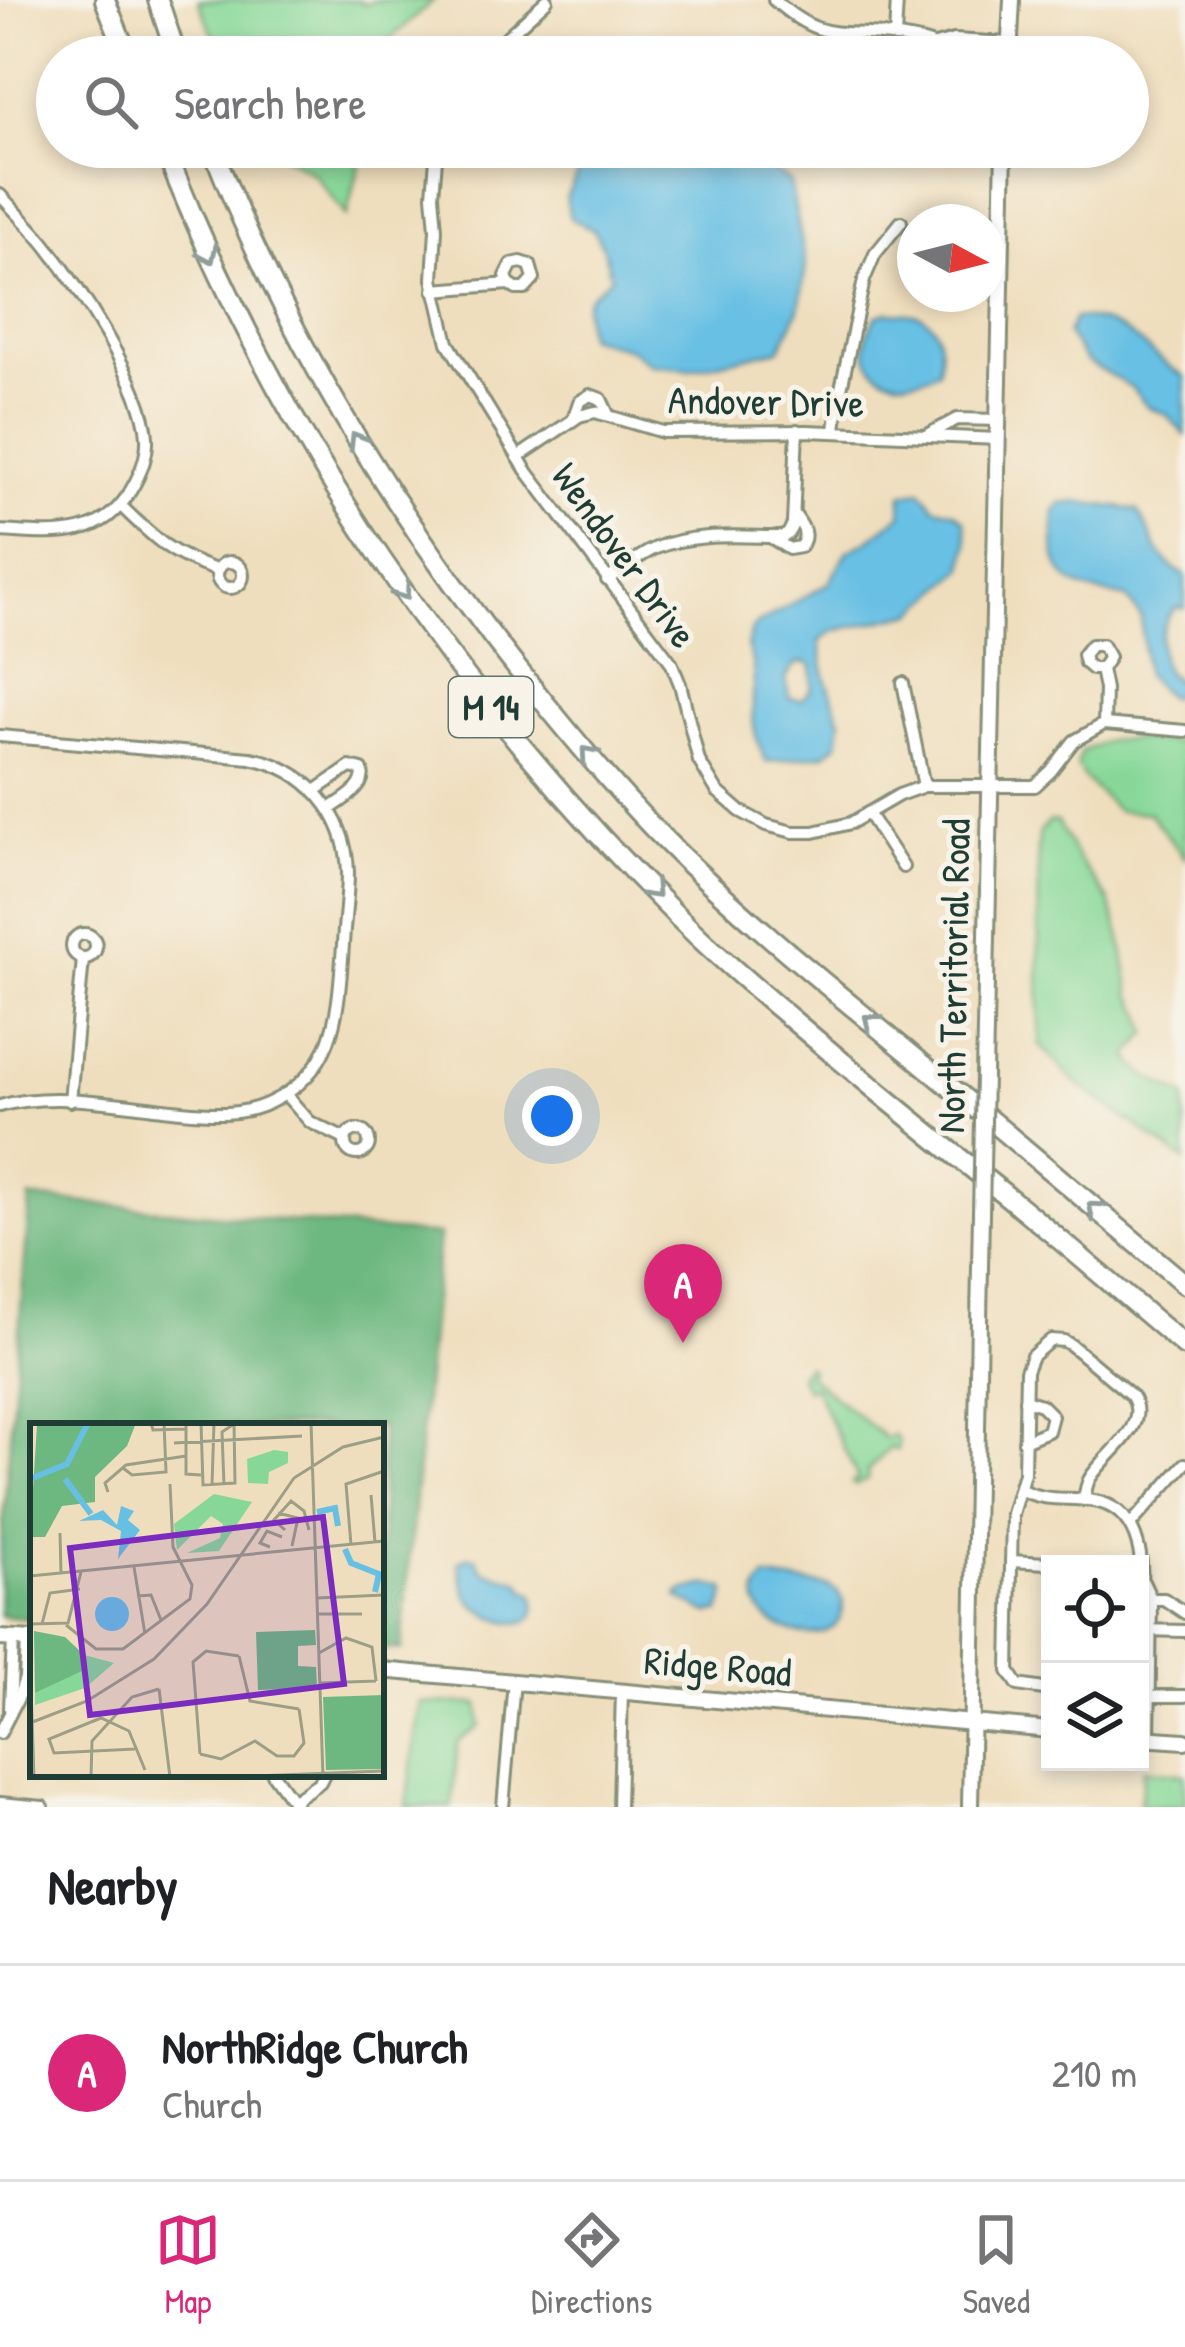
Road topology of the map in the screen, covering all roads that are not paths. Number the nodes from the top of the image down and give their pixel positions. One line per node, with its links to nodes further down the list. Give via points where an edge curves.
1 (105, 0): 7 (highway)
2 (158, 0): 8 (highway)
3 (547, 0): 9 (street)
4 (774, 0): 10 (street, via 817,30)
5 (897, 0): 11 (street)
6 (1012, 0): 12 (main road)
7 (120, 36)
8 (169, 36)
9 (509, 36)
10 (879, 36)
11 (896, 36)
12 (1010, 36)
13 (173, 168): 48 (highway, M 14, one-way to 48, via 227,295 307,444 416,611 561,792 739,974)
14 (221, 168): 47 (highway, M 14, one-way to 14, via 754,923 582,748 484,628 358,442 268,277)
15 (435, 168): 20 (street, Wendover Drive)
16 (1004, 168): 21 (main road, North Territorial Road)
17 (0, 195): 27 (street, via 91,312 140,404 145,458)
18 (897, 227): 23 (street, via 864,280)
19 (509, 284): 20 (street)
20 (434, 290): 26 (street, Wendover Drive, via 452,351)
21 (999, 420): 24 (street, Andover Drive, via 957,419); 25 (main road, North Territorial Road)
22 (796, 430): 23 (street, Andover Drive); 26 (street, Andover Drive, via 664,432 586,413); 30 (street, via 790,532 670,544)
23 (835, 431): 24 (street, Andover Drive)
24 (926, 435): 25 (street, Andover Drive)
25 (998, 439): 37 (main road, North Territorial Road)
26 (518, 457): 30 (street, Wendover Drive)
27 (122, 506): 28 (street, via 60,535); 29 (street, via 166,548)
28 (0, 531)
29 (218, 571)
30 (607, 580): 40 (street, Wendover Drive, via 671,662 699,761 726,800 793,832 833,829)
31 (1101, 669): 33 (street)
32 (903, 683): 36 (street)
33 (1104, 724): 34 (street); 37 (street, Wendover Drive, via 1074,741 1034,786)
34 (1185, 731)
35 (0, 736): 38 (street, via 250,758 286,769)
36 (924, 786): 37 (street, Wendover Drive); 40 (street, Wendover Drive)
37 (990, 786): 69 (main road, North Territorial Road, bridge)
38 (316, 791): 39 (street); 39 (street, via 350,767 362,770 361,785)
39 (330, 809): 43 (street, via 348,869 337,1016 320,1060)
40 (868, 813): 41 (street)
41 (903, 867)
42 (83, 959): 44 (street)
43 (285, 1094): 44 (street, via 222,1114); 46 (street, via 310,1121)
44 (70, 1100): 45 (street)
45 (0, 1106)
46 (345, 1139)
47 (1185, 1284)
48 (1185, 1346)
49 (1025, 1400): 50 (street); 50 (street, via 1048,1409 1052,1425); 53 (street, via 1028,1361 1057,1339 1136,1401 1136,1421 1090,1478)
50 (1024, 1441): 52 (street)
51 (1185, 1464): 54 (street)
52 (1021, 1490): 53 (street); 56 (street)
53 (1084, 1500): 54 (street, via 1107,1505)
54 (1130, 1525): 55 (street)
55 (1140, 1555)
56 (1011, 1561): 57 (street); 65 (street, via 1011,1678)
57 (1041, 1563)
58 (1149, 1592): 59 (street)
59 (1185, 1613)
60 (1149, 1630): 61 (street)
61 (1185, 1630)
62 (18, 1639): 71 (street, via 10,1713)
63 (384, 1670): 64 (main road, Ridge Road)
64 (514, 1681): 66 (main road, Ridge Road); 79 (street)
65 (1041, 1689)
66 (622, 1690): 69 (main road, Ridge Road); 80 (street)
67 (1149, 1696): 68 (street)
68 (1185, 1696)
69 (972, 1723): 70 (main road, Ridge Road); 81 (main road, North Territorial Road)
70 (1041, 1729)
71 (0, 1733)
72 (1149, 1738): 73 (main road)
73 (1185, 1741)
74 (322, 1777): 77 (street)
75 (276, 1778): 77 (street)
76 (0, 1803): 78 (street)
77 (294, 1804)
78 (44, 1807)
79 (502, 1807)
80 (619, 1807)
81 (970, 1807)

